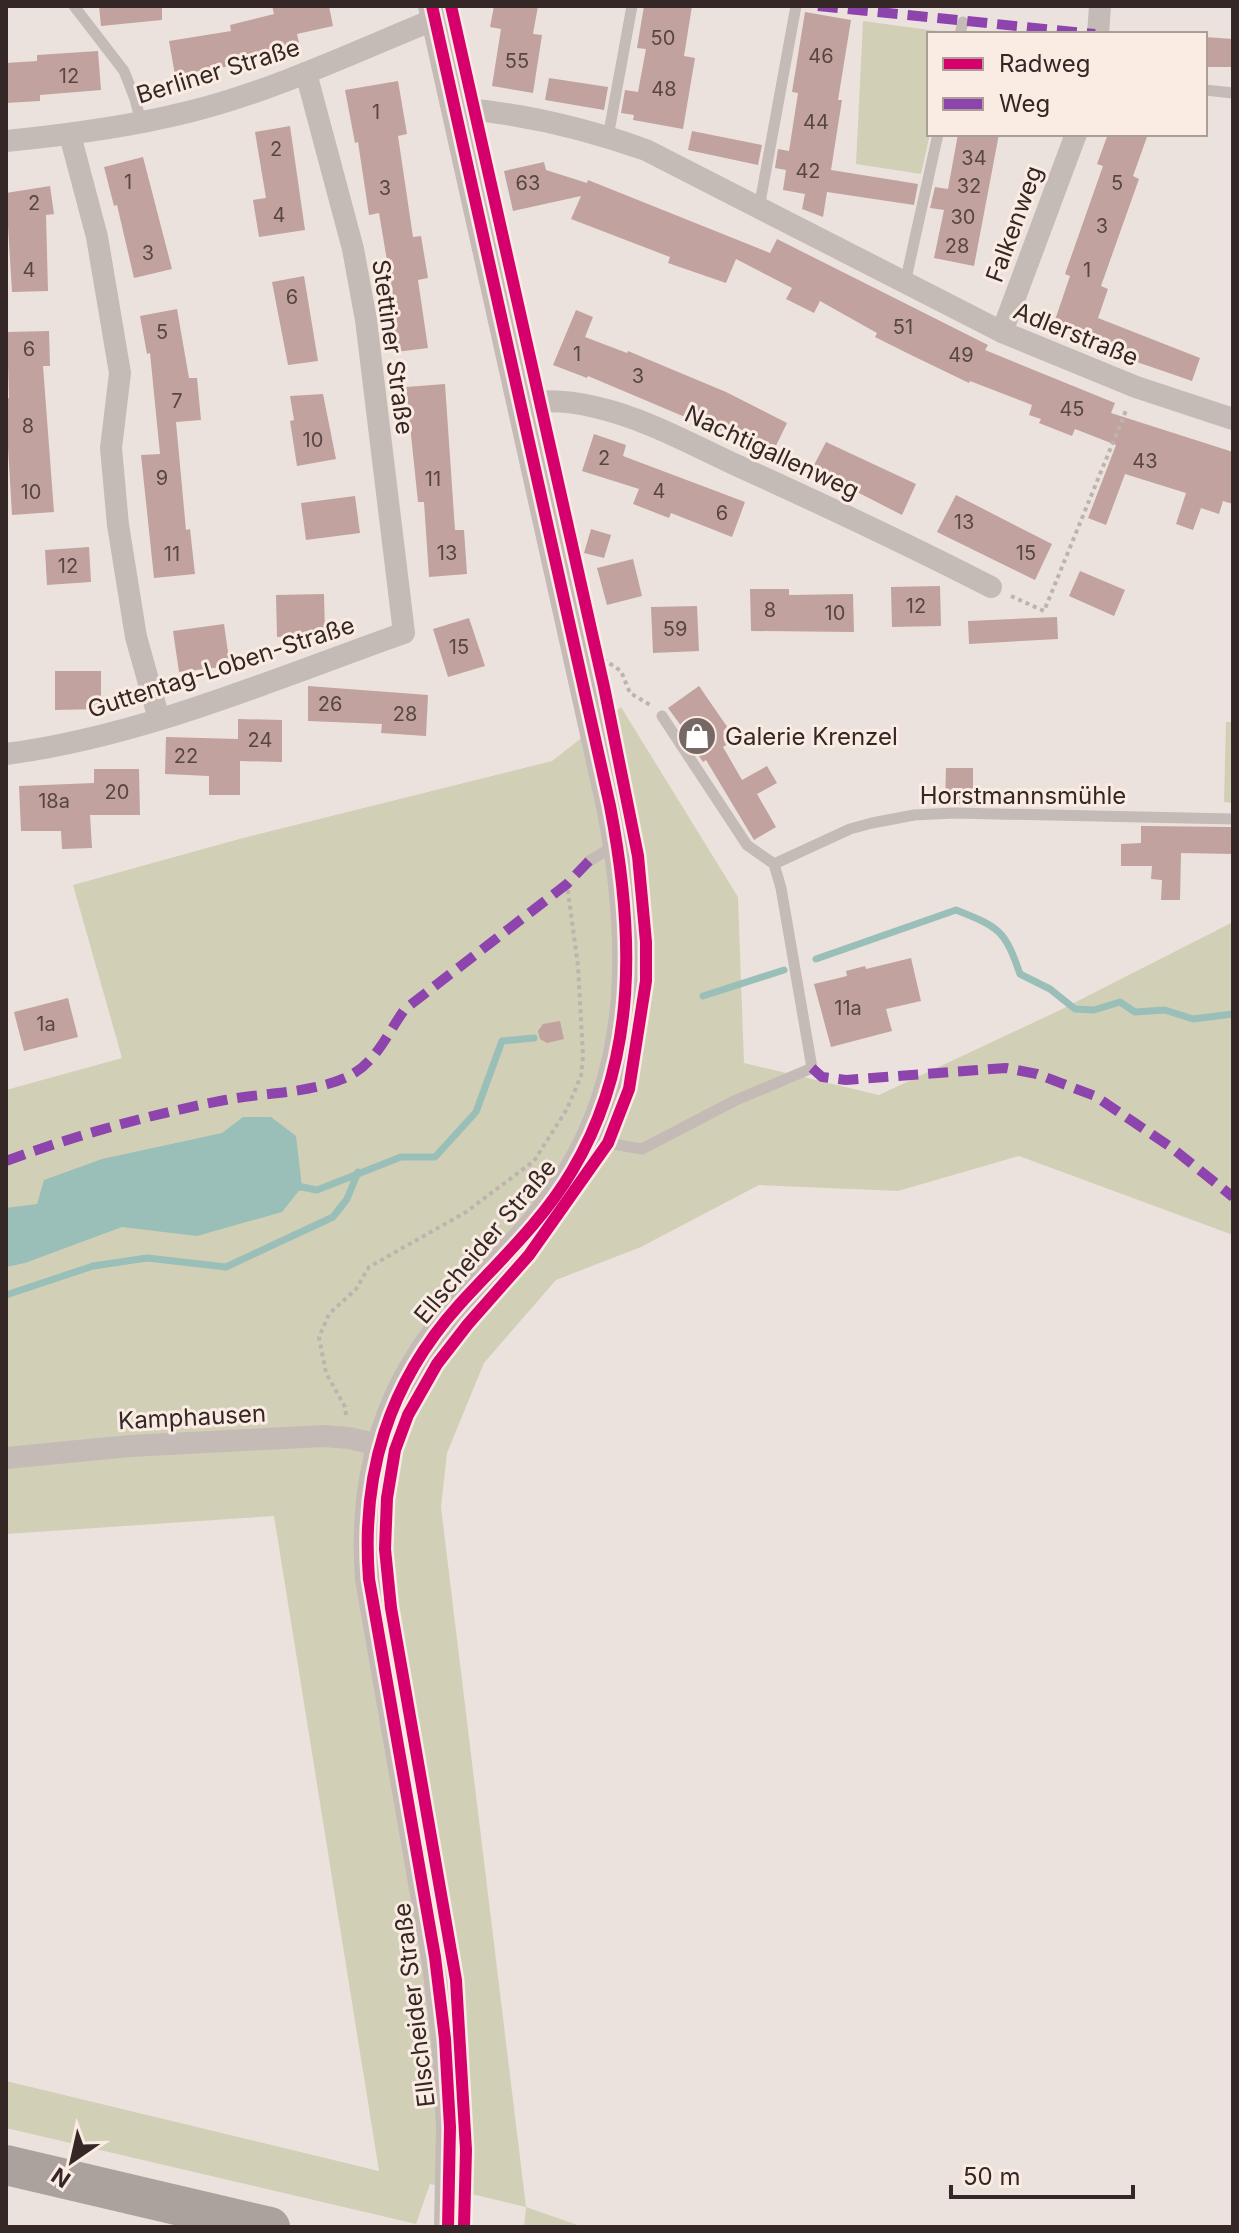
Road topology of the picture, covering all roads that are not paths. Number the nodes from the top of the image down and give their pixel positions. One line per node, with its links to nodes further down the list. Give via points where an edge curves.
1 (74, 6): 11 (lane, via 124,71)
2 (632, 6): 15 (lane)
3 (796, 6): 17 (lane)
4 (1100, 6): 6 (street)
5 (434, 12): 7 (street, Berliner Straße); 10 (street, Ellscheider Straße)
6 (1098, 32)
7 (306, 73): 11 (street, Berliner Straße, via 189,112); 23 (street, Stettiner Straße, via 353,249 366,320)
8 (1207, 90): 9 (lane)
9 (1233, 93)
10 (455, 108): 15 (street, Adlerstraße, via 516,114); 20 (street, Ellscheider Straße)
11 (141, 122): 12 (street, Berliner Straße)
12 (70, 135): 16 (street, Berliner Straße); 25 (street, via 97,237 120,373 111,448 118,525 136,637)
13 (938, 136): 18 (lane)
14 (1075, 136): 19 (street, Falkenweg)
15 (608, 137): 17 (street, Adlerstraße, via 646,150)
16 (6, 141)
17 (759, 208): 18 (street, Adlerstraße)
18 (905, 283): 19 (street, Adlerstraße)
19 (1002, 332): 21 (street, Adlerstraße, via 1136,387)
20 (522, 404): 22 (street, Nachtigallenweg, via 564,401 597,407 661,430); 28 (street, Ellscheider Straße)
21 (1233, 419)
22 (991, 587)
23 (404, 633): 25 (street, Guttentag-Loben-Straße)
24 (662, 716): 30 (lane, via 747,845)
25 (159, 719): 26 (street, Guttentag-Loben-Straße)
26 (6, 754)
27 (1233, 819): 30 (lane, Horstmannsmühle, via 914,815 850,829)
28 (617, 845): 29 (lane); 31 (street, Ellscheider Straße, via 626,920 626,995 616,1065)
29 (589, 861)
30 (774, 864): 31 (lane, via 812,1068 642,1149)
31 (589, 1140): 32 (street, Ellscheider Straße, via 547,1208 423,1352 397,1396)
32 (379, 1445): 33 (street, Kamphausen, via 324,1436); 36 (street, Ellscheider Straße, via 368,1506 369,1579 445,2039)
33 (6, 1458)
34 (6, 2165): 35 (highway)
35 (270, 2227)
36 (448, 2227)

